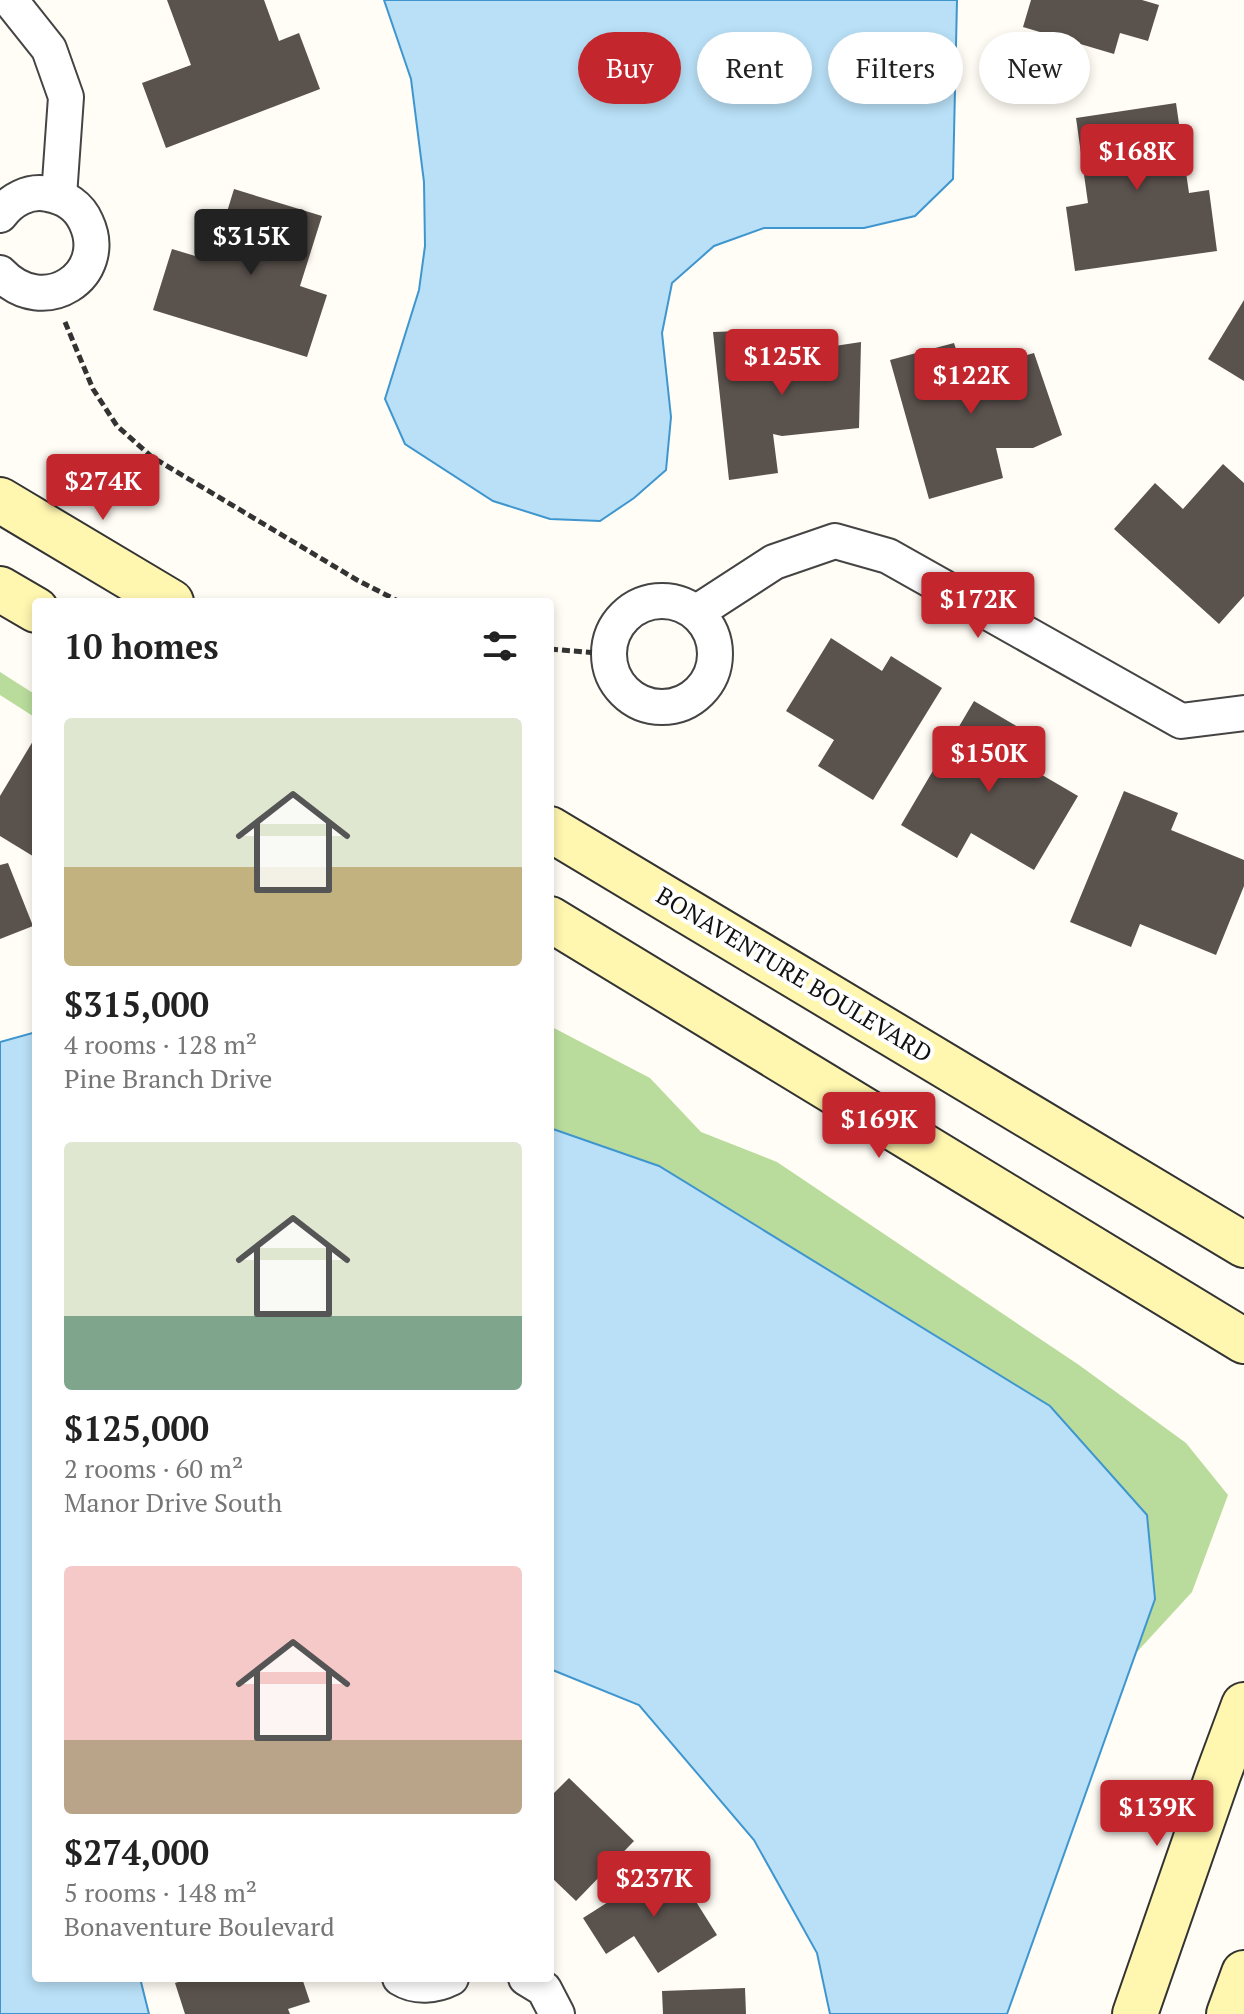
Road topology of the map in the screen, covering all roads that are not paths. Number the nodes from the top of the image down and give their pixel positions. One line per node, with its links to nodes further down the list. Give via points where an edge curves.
1 (10, 0): 2 (street, via 49,49 66,97)
2 (59, 196): 3 (street, via 27,194); 4 (street, via 73,204 90,229 89,261 81,275 69,286 39,294 23,291)
3 (0, 215)
4 (0, 273)
5 (0, 500): 7 (main road)
6 (0, 589): 8 (main road)
7 (164, 598)
8 (32, 608)
9 (697, 612): 9 (street, via 715,643 710,679 699,693 667,708 632,699 611,672 608,654 619,622 647,602 682,603); 10 (street, via 774,562 835,541 888,556 1181,721)
10 (1244, 713)
11 (554, 831): 13 (main road, BONAVENTURE BOULEVARD)
12 (554, 921): 14 (main road)
13 (1244, 1245)
14 (1244, 1341)
15 (1244, 1705): 21 (main road)
16 (1244, 1973): 22 (main road)
17 (407, 1982): 18 (street)
18 (440, 1982)
19 (533, 1982): 20 (street, via 544,1989)
20 (557, 2014)
21 (1135, 2014)
22 (1229, 2014)

